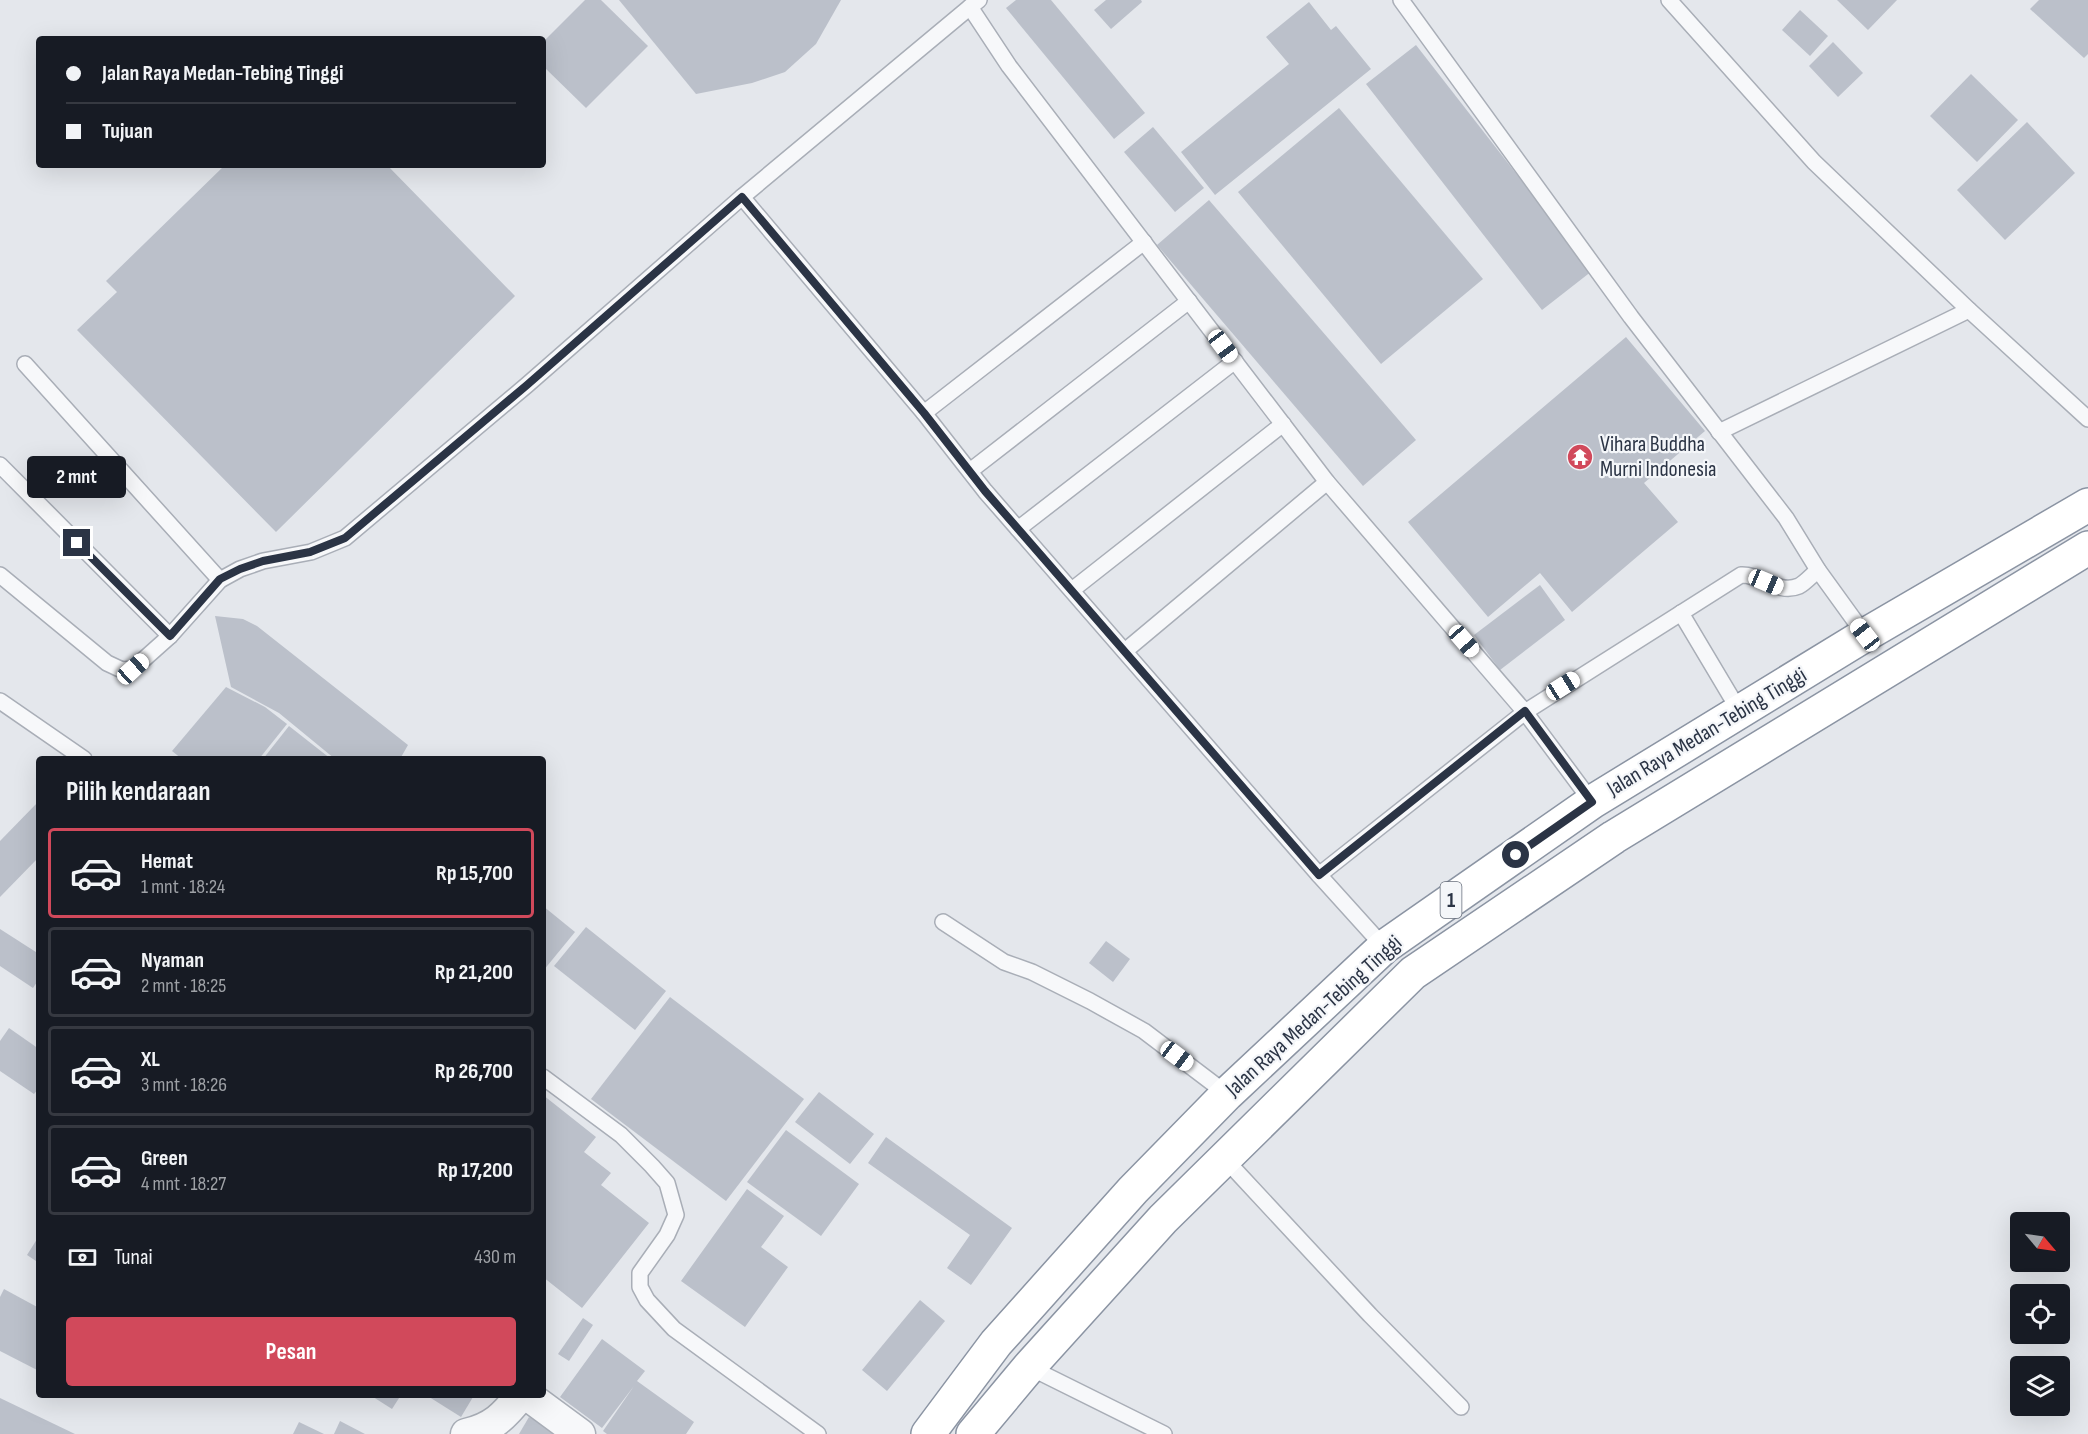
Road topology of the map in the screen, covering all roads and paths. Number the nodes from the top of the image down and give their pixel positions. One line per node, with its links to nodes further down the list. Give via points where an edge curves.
1 (1401, 0): 13 (lane)
2 (1669, 0): 7 (lane, via 1814,162)
3 (975, 4): 4 (lane); 5 (lane, via 1009,66)
4 (742, 197): 10 (lane); 22 (lane, via 345,538 310,552 263,561)
5 (1144, 242): 6 (lane); 10 (lane)
6 (1189, 301): 8 (lane); 15 (lane)
7 (1969, 310): 11 (lane); 13 (lane)
8 (1235, 361): 12 (lane); 18 (lane)
9 (25, 364): 22 (lane)
10 (924, 413): 15 (lane)
11 (2088, 419)
12 (1283, 424): 16 (lane); 23 (lane)
13 (1719, 432): 20 (lane, via 1786,518)
14 (0, 465): 26 (lane)
15 (970, 471): 18 (lane)
16 (1327, 482): 27 (lane); 29 (lane)
17 (2088, 505): 25 (highway, Jalan Raya Medan-Tebing Tinggi / 1)
18 (1018, 529): 23 (lane)
19 (2088, 548): 38 (highway, Jalan Raya Medan-Tebing Tinggi / 1, via 1614,837 1413,973)
20 (1818, 570): 24 (lane, via 1799,586 1790,588 1741,575); 25 (lane)
21 (0, 575): 26 (lane, via 99,657 122,670 133,669)
22 (220, 579): 26 (lane)
23 (1072, 590): 27 (lane)
24 (1680, 613): 29 (lane); 30 (lane)
25 (1865, 635): 30 (highway, Jalan Raya Medan-Tebing Tinggi / 1)
26 (170, 636)
27 (1125, 651): 33 (lane)
28 (0, 701): 31 (lane)
29 (1525, 711): 32 (lane); 33 (lane)
30 (1740, 712): 32 (highway, Jalan Raya Medan-Tebing Tinggi / 1)
31 (80, 756)
32 (1592, 802): 35 (highway, Jalan Raya Medan-Tebing Tinggi / 1)
33 (1319, 875): 35 (lane)
34 (943, 922): 37 (lane, via 1004,962 1090,1000 1144,1031)
35 (1384, 947): 37 (highway, Jalan Raya Medan-Tebing Tinggi / 1)
36 (546, 1079): 45 (lane, via 621,1135 667,1183 676,1215 640,1273 640,1287 647,1300 674,1329)
37 (1227, 1094): 46 (highway, Jalan Raya Medan-Tebing Tinggi / 1, via 1133,1190 1004,1335)
38 (1224, 1158): 39 (highway, Jalan Raya Medan-Tebing Tinggi / 1); 42 (lane)
39 (1029, 1367): 47 (highway, Jalan Raya Medan-Tebing Tinggi / 1); 48 (lane)
40 (519, 1398): 43 (street, via 503,1418 481,1431)
41 (531, 1398): 44 (street)
42 (1461, 1407)
43 (466, 1434)
44 (580, 1434)
45 (818, 1434)
46 (928, 1434)
47 (973, 1434)
48 (1164, 1434)

